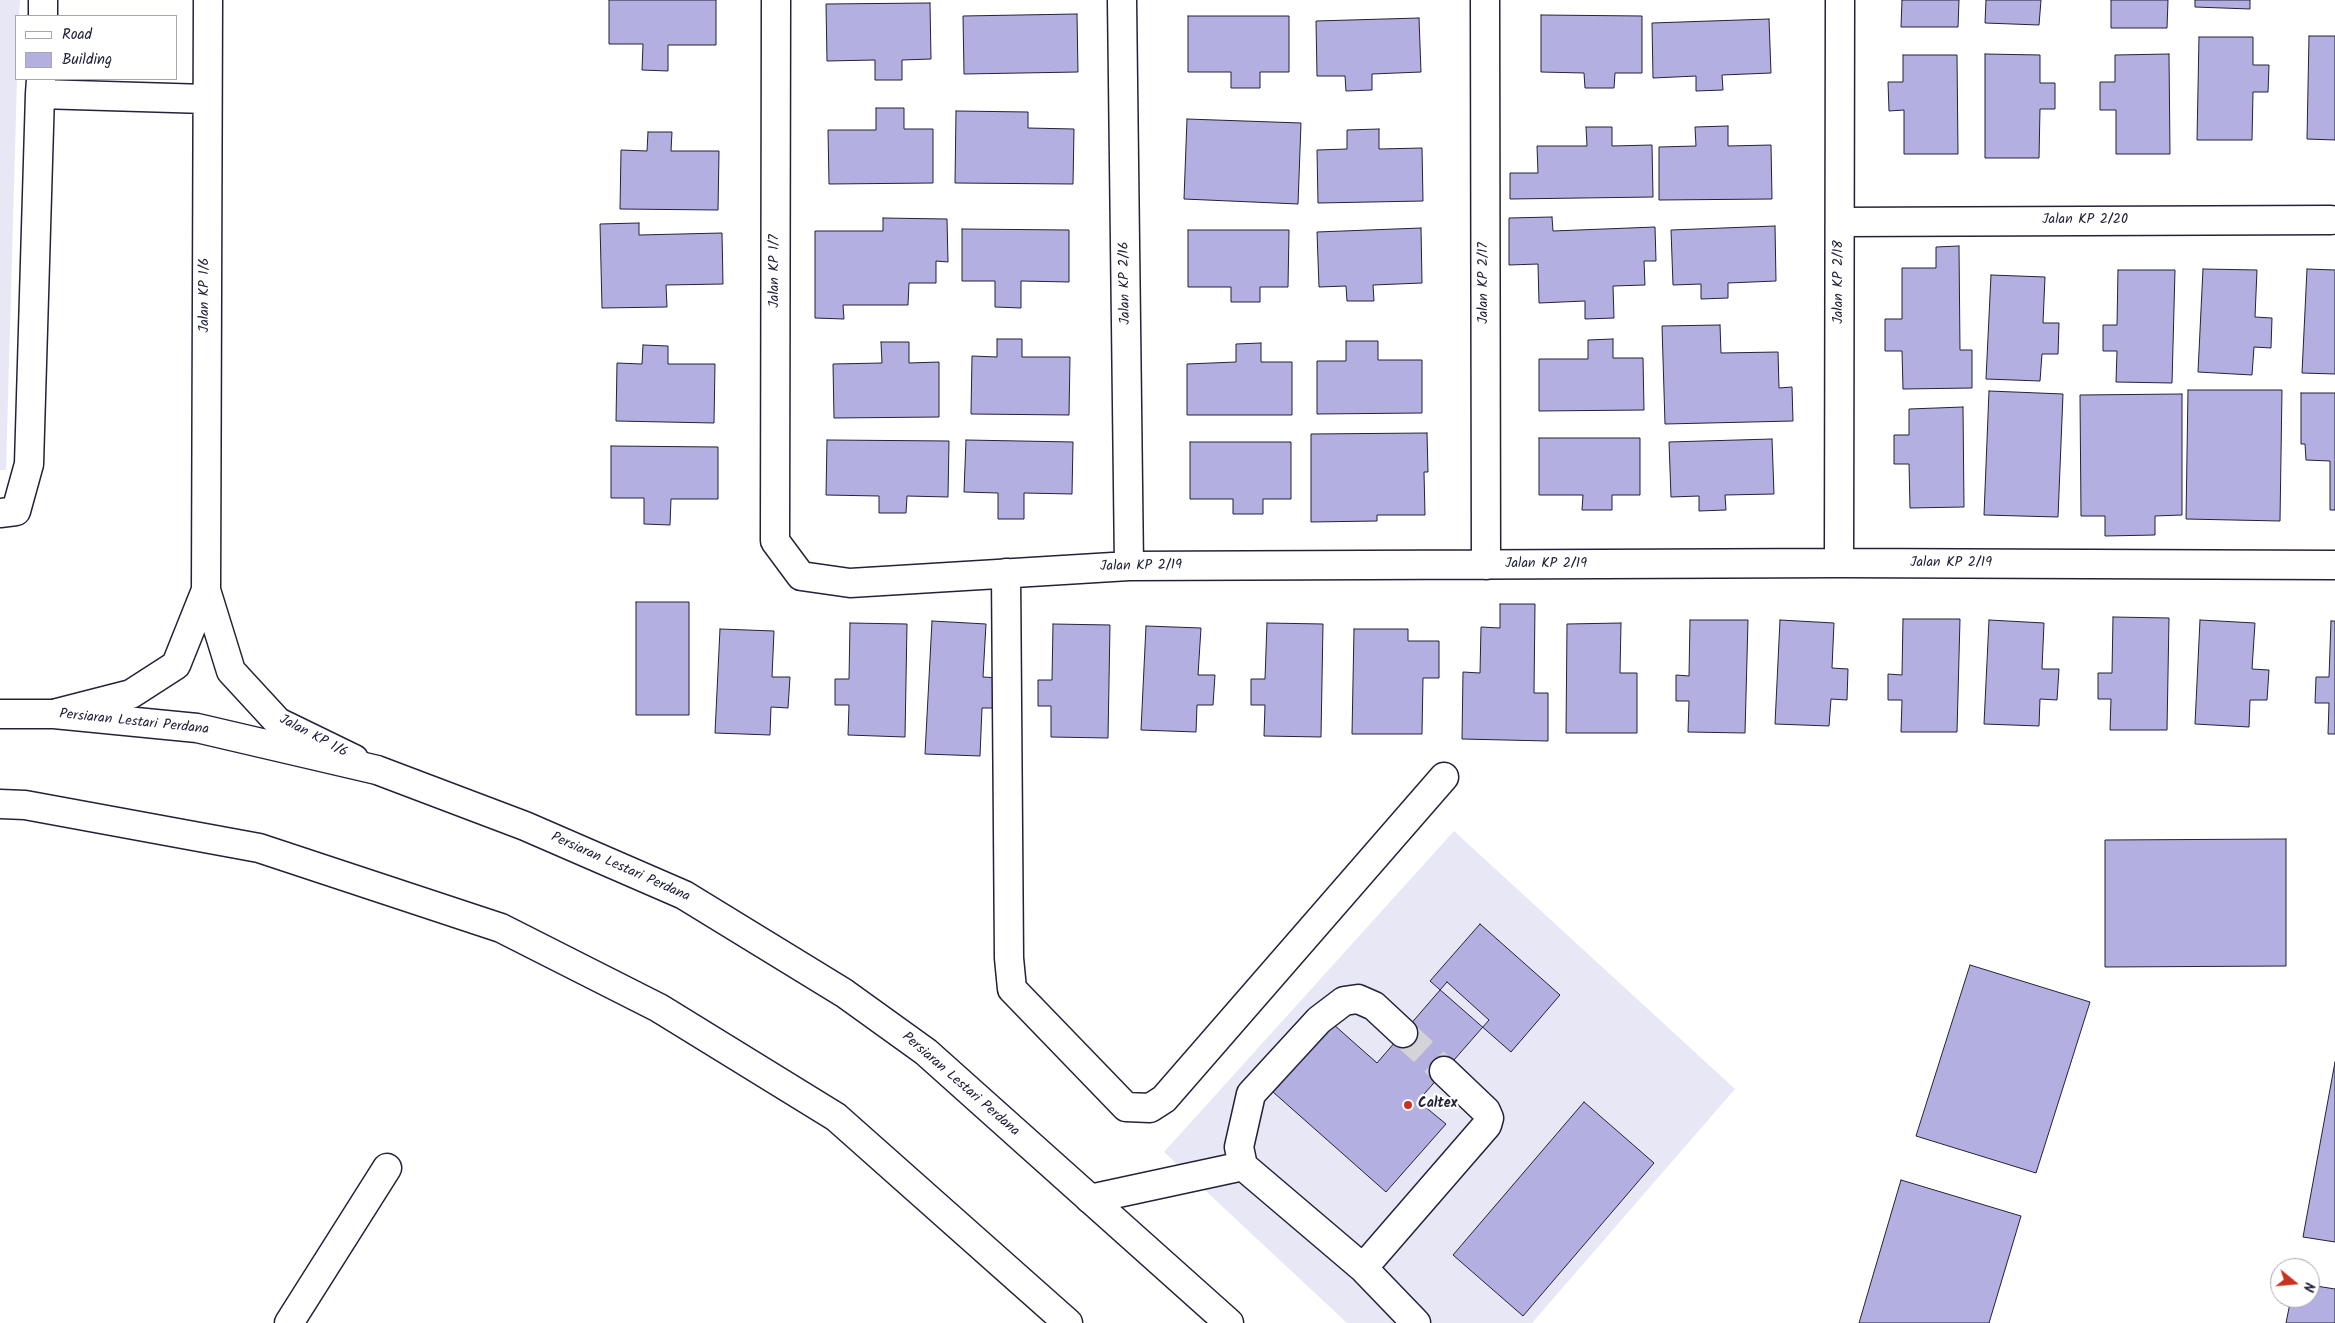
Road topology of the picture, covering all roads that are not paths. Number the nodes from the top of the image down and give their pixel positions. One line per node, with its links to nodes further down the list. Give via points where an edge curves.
1 (43, 0): 7 (street)
2 (208, 0): 9 (street, Jalan KP 1/6)
3 (776, 0): 13 (street, Jalan KP 1/7)
4 (1122, 0): 17 (street, Jalan KP 2/16)
5 (1485, 0): 15 (street, Jalan KP 2/17)
6 (1840, 0): 11 (street, Jalan KP 2/18)
7 (43, 15)
8 (41, 86): 9 (street); 12 (street, via 29,464 16,510)
9 (206, 99): 19 (street, Jalan KP 1/6)
10 (2331, 220): 11 (street, Jalan KP 2/20)
11 (1840, 222): 14 (street, Jalan KP 2/18)
12 (0, 514)
13 (775, 541): 18 (street, Jalan KP 2/19, via 801,576 850,583)
14 (1839, 563): 15 (street, Jalan KP 2/19); 16 (street, Jalan KP 2/19)
15 (1486, 565): 17 (street, Jalan KP 2/19)
16 (2335, 565)
17 (1129, 566): 18 (street, Jalan KP 2/19)
18 (1006, 573): 23 (street, via 1008,958 1012,989 1126,1107 1150,1108 1164,1100)
19 (206, 590): 21 (street, Jalan KP 1/6, via 176,665 131,694); 22 (street, Jalan KP 1/6, via 230,671 278,722)
20 (0, 714): 21 (street, Persiaran Lestari Perdana)
21 (54, 714): 22 (street, Persiaran Lestari Perdana, via 197,728)
22 (377, 770): 29 (street, Persiaran Lestari Perdana, via 525,826 684,895 844,993 926,1052)
23 (1444, 777)
24 (0, 804): 32 (street, via 25,805 259,848 501,928 659,1008 836,1117)
25 (1403, 1033): 27 (street, via 1374,1006 1358,1000 1344,1001 1319,1020 1251,1094 1239,1147)
26 (1444, 1071): 30 (street, via 1486,1111 1487,1125)
27 (1243, 1166): 29 (street); 30 (street)
28 (387, 1168): 31 (street)
29 (1090, 1199): 33 (street, Persiaran Lestari Perdana)
30 (1363, 1268): 34 (street)
31 (289, 1323)
32 (1068, 1323)
33 (1229, 1323)
34 (1416, 1323)

